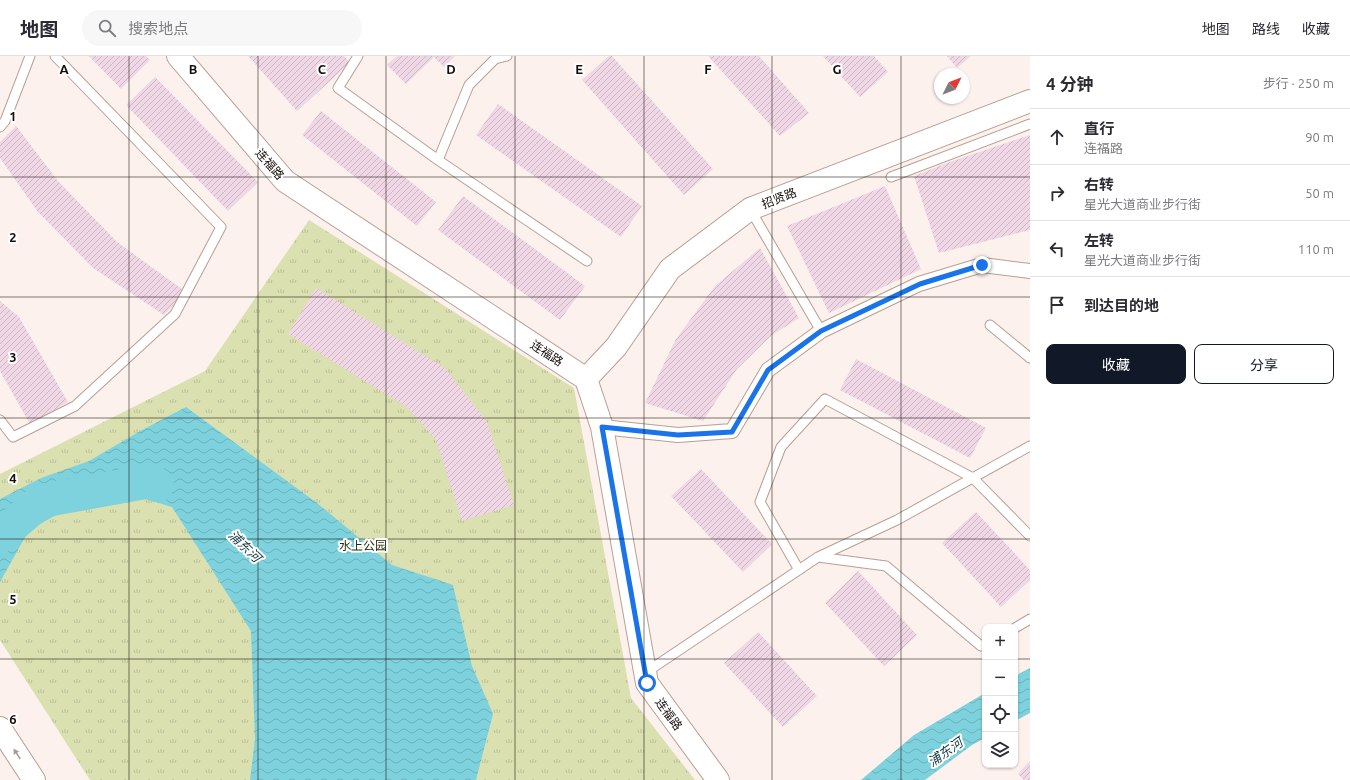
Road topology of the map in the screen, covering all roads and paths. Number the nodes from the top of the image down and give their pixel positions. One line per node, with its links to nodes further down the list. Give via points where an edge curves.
1 (30, 56): 9 (lane, via 6,121)
2 (55, 56): 19 (lane, via 221,227 175,314 75,406 13,436)
3 (178, 56): 18 (main road, 连福路, via 285,181)
4 (358, 56): 10 (lane, via 338,88)
5 (507, 56): 6 (lane)
6 (493, 58): 10 (lane, via 469,85)
7 (1030, 101): 12 (main road, 招贤路)
8 (1030, 124): 11 (lane)
9 (0, 127)
10 (438, 160): 13 (lane)
11 (891, 177)
12 (750, 209): 16 (lane); 18 (main road, 招贤路, via 670,269 616,347)
13 (587, 261)
14 (1030, 272): 16 (street, via 982,265 920,284)
15 (990, 325): 17 (lane)
16 (821, 331): 20 (street, via 768,370 732,432 678,435)
17 (1030, 358)
18 (586, 379): 20 (main road, 连福路)
19 (0, 420)
20 (602, 427): 29 (main road, 连福路)
21 (1030, 446): 22 (lane)
22 (973, 478): 23 (lane); 24 (lane, via 897,520); 25 (lane, via 825,400 781,447 760,502)
23 (1030, 536)
24 (818, 557): 25 (lane); 28 (lane, via 886,566)
25 (799, 570): 29 (lane)
26 (1030, 619): 27 (lane)
27 (1018, 626)
28 (982, 646)
29 (645, 673): 32 (main road, 连福路, via 647,683)
30 (0, 728): 31 (main road, one-way to 30)
31 (34, 780)
32 (718, 780)

